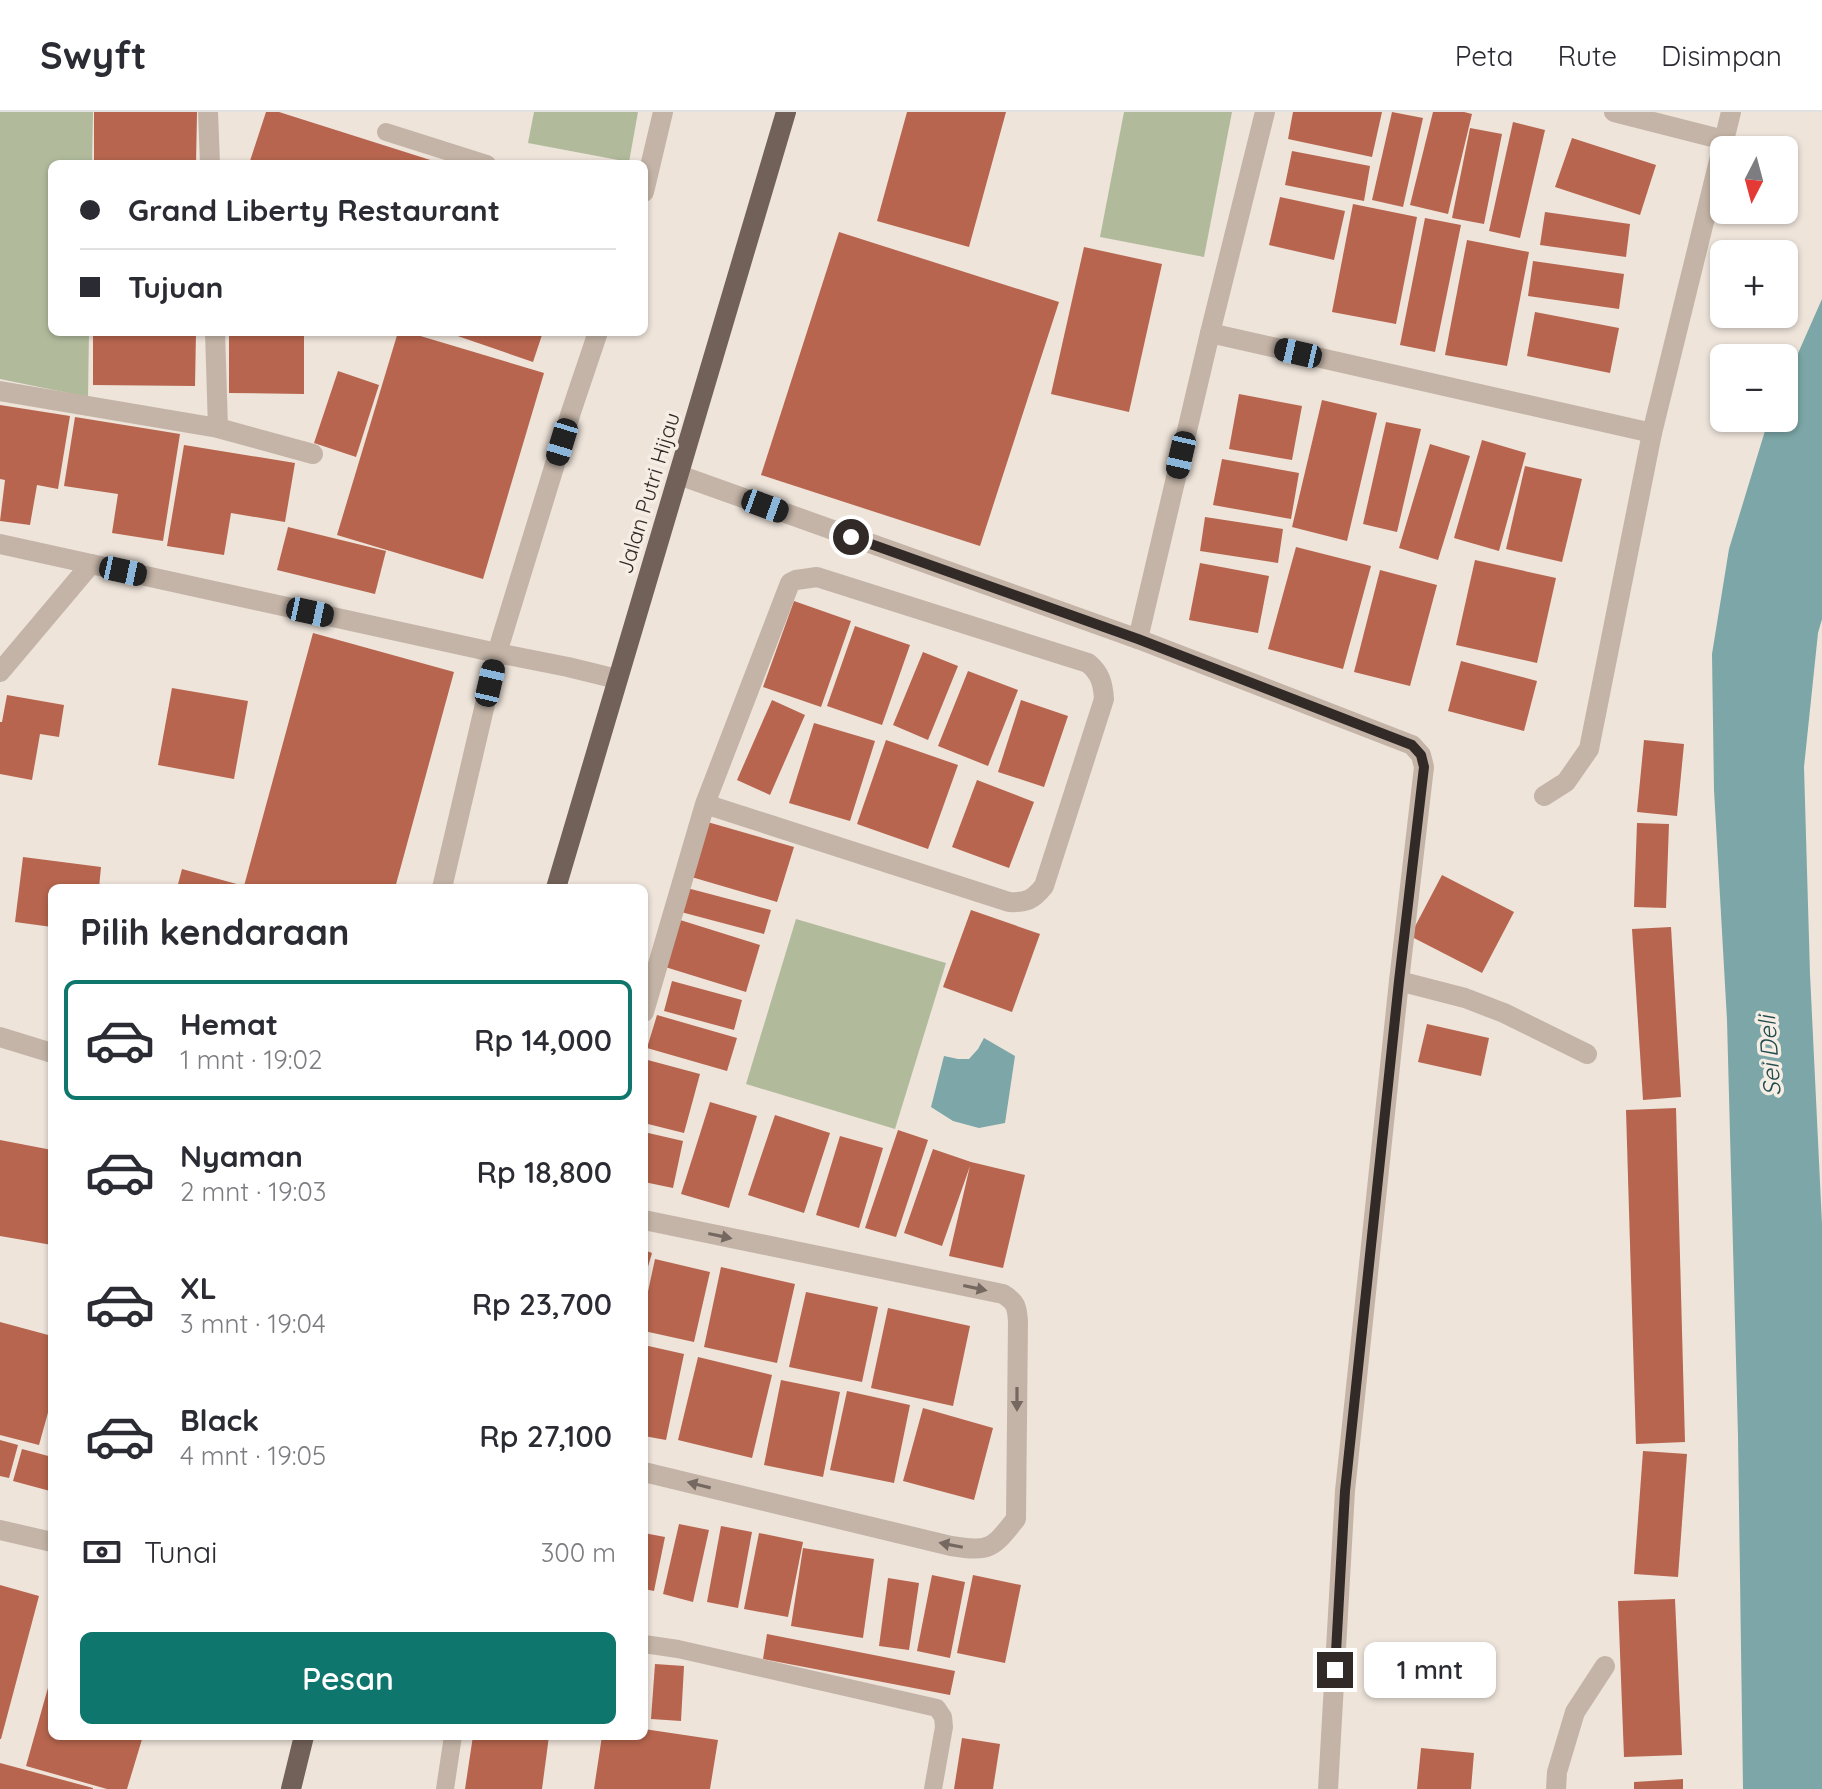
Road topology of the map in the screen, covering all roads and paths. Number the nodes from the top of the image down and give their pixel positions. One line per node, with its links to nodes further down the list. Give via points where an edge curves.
1 (208, 112): 10 (street)
2 (663, 112): 12 (street)
3 (786, 112): 21 (main road, Jalan Putri Hijau)
4 (1265, 112): 14 (street)
5 (1614, 112): 8 (street)
6 (1731, 112): 9 (street)
7 (386, 132): 11 (lane)
8 (1710, 136)
9 (1725, 136)
10 (210, 160)
11 (474, 160)
12 (648, 175)
13 (1710, 197): 19 (street)
14 (1210, 333): 19 (street); 24 (street)
15 (215, 336): 18 (street)
16 (597, 336): 25 (street)
17 (0, 391): 18 (street)
18 (218, 428): 20 (street)
19 (1652, 433): 28 (street, via 1589,749 1566,782)
20 (313, 454)
21 (679, 475): 24 (street); 27 (main road, Jalan Putri Hijau)
22 (0, 544): 23 (street)
23 (91, 564): 25 (street); 26 (street)
24 (1138, 639): 32 (street, via 1412,745 1421,755 1424,767)
25 (497, 653): 27 (street); 30 (street)
26 (0, 672)
27 (617, 679): 31 (main road, Jalan Putri Hijau)
28 (1544, 796)
29 (705, 804): 29 (street, via 790,583 796,580 817,577 1088,663 1103,685 1104,699 1044,886 1023,903); 33 (street)
30 (443, 884)
31 (557, 884)
32 (1399, 981): 36 (street, via 1491,1008); 48 (street, via 1345,1491)
33 (648, 998)
34 (0, 1037): 35 (street)
35 (48, 1052)
36 (1587, 1054)
37 (648, 1221): 38 (street, one-way to 38, via 1003,1294 1014,1301 1016,1519 998,1541 979,1550)
38 (648, 1473)
39 (0, 1530): 40 (street)
40 (48, 1541)
41 (648, 1645): 47 (lane, via 937,1708 944,1727)
42 (1605, 1666): 49 (street, via 1575,1712)
43 (303, 1740): 45 (main road)
44 (452, 1740): 46 (lane)
45 (291, 1789)
46 (445, 1789)
47 (933, 1789)
48 (1328, 1789)
49 (1556, 1789)

